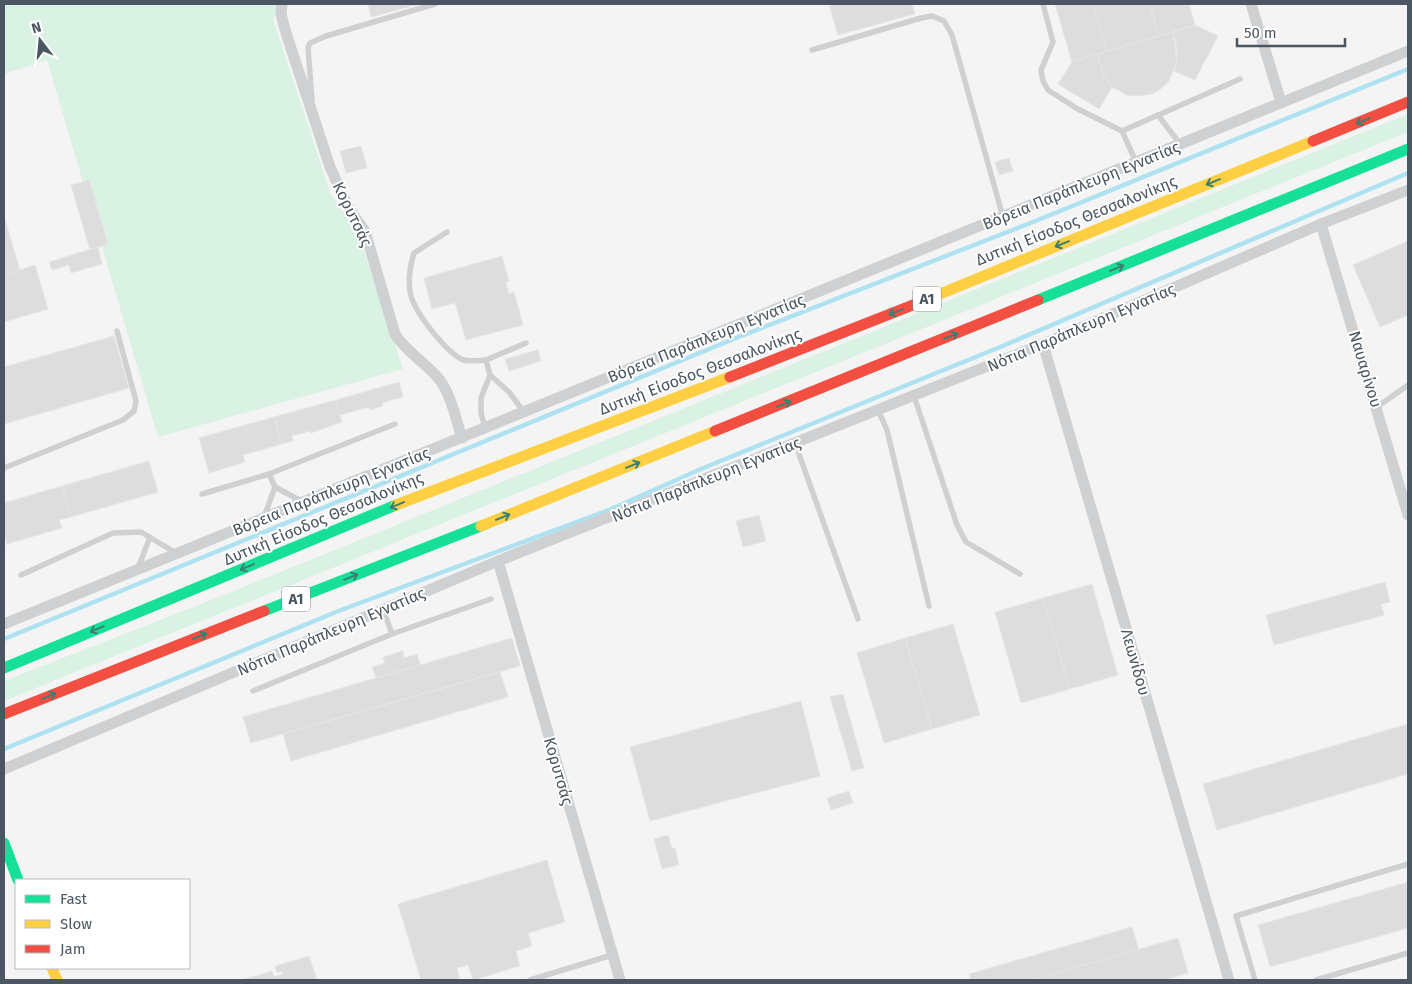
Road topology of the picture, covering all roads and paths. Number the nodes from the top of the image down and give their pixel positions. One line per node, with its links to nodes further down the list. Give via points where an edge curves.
1 (282, 4): 10 (street, Κορυτσάς, via 280,14)
2 (435, 4): 10 (lane, via 310,43)
3 (1042, 4): 12 (lane, via 1053,42 1041,70 1048,90)
4 (1251, 4): 8 (street)
5 (812, 50): 17 (lane, via 921,18 932,16 944,21 952,35)
6 (1408, 51): 8 (street, Βόρεια Παράπλευρη Εγνατίας)
7 (1240, 79): 11 (lane)
8 (1281, 102): 13 (street, Βόρεια Παράπλευρη Εγνατίας)
9 (1408, 102): 54 (main road, Δυτική Είσοδος Θεσσαλονίκης / Α1, one-way to 54, via 831,338 442,486)
10 (313, 112): 32 (street, Κορυτσάς, via 330,167 349,209 365,231 395,334 441,381)
11 (1158, 114): 12 (lane); 13 (lane)
12 (1122, 131): 15 (lane)
13 (1180, 144): 15 (street, Βόρεια Παράπλευρη Εγνατίας)
14 (1408, 149): 56 (main road, Α1, one-way to 14, via 588,483)
15 (1136, 162): 17 (street, Βόρεια Παράπλευρη Εγνατίας)
16 (1408, 190): 18 (street, Νότια Παράπλευρη Εγνατίας)
17 (1003, 218): 29 (street, Βόρεια Παράπλευρη Εγνατίας)
18 (1321, 224): 22 (street, Νότια Παράπλευρη Εγνατίας); 27 (street, Ναυαρίνου)
19 (447, 232): 23 (lane, via 414,253 410,292 420,315 452,353 465,361)
20 (117, 331): 34 (lane, via 136,400 134,411 124,420)
21 (526, 342): 23 (lane)
22 (1043, 344): 26 (street, Νότια Παράπλευρη Εγνατίας); 65 (street, Λεωνίδου)
23 (486, 360): 24 (lane)
24 (490, 375): 29 (lane); 31 (lane, via 480,413)
25 (1408, 385): 27 (lane)
26 (914, 396): 28 (street, Νότια Παράπλευρη Εγνατίας); 46 (lane, via 957,525 966,542)
27 (1377, 407): 39 (street, Ναυαρίνου)
28 (878, 410): 33 (street, Νότια Παράπλευρη Εγνατίας); 49 (lane, via 887,430)
29 (524, 412): 31 (street, Βόρεια Παράπλευρη Εγνατίας)
30 (395, 424): 35 (lane)
31 (485, 428): 32 (street, Βόρεια Παράπλευρη Εγνατίας)
32 (462, 438): 38 (street, Βόρεια Παράπλευρη Εγνατίας)
33 (795, 443): 44 (street, Νότια Παράπλευρη Εγνατίας); 51 (lane)
34 (4, 468)
35 (269, 474): 36 (lane); 37 (lane)
36 (275, 487): 38 (lane); 41 (lane)
37 (202, 494)
38 (302, 502): 41 (street, Βόρεια Παράπλευρη Εγνατίας)
39 (1406, 502): 40 (street, Ναυαρίνου)
40 (1408, 515)
41 (263, 519): 43 (street, Βόρεια Παράπλευρη Εγνατίας)
42 (150, 537): 43 (lane); 45 (lane); 47 (lane, via 141,532 113,533)
43 (178, 554): 45 (street, Βόρεια Παράπλευρη Εγνατίας)
44 (498, 561): 50 (street, Νότια Παράπλευρη Εγνατίας); 62 (street, Κορυτσάς)
45 (137, 570): 52 (street, Βόρεια Παράπλευρη Εγνατίας)
46 (1020, 574)
47 (21, 575)
48 (491, 599): 53 (lane)
49 (929, 606)
50 (383, 610): 53 (lane); 57 (street, Νότια Παράπλευρη Εγνατίας)
51 (858, 619)
52 (4, 624)
53 (392, 634): 55 (lane)
54 (4, 668)
55 (253, 691)
56 (4, 714)
57 (4, 769)
58 (4, 843): 60 (main road)
59 (1408, 864): 66 (lane, via 1236,916)
60 (18, 879)
61 (1408, 953): 67 (lane)
62 (612, 955): 63 (lane); 64 (street, Κορυτσάς)
63 (530, 980)
64 (620, 980)
65 (1229, 980)
66 (1255, 980)
67 (1316, 980)

